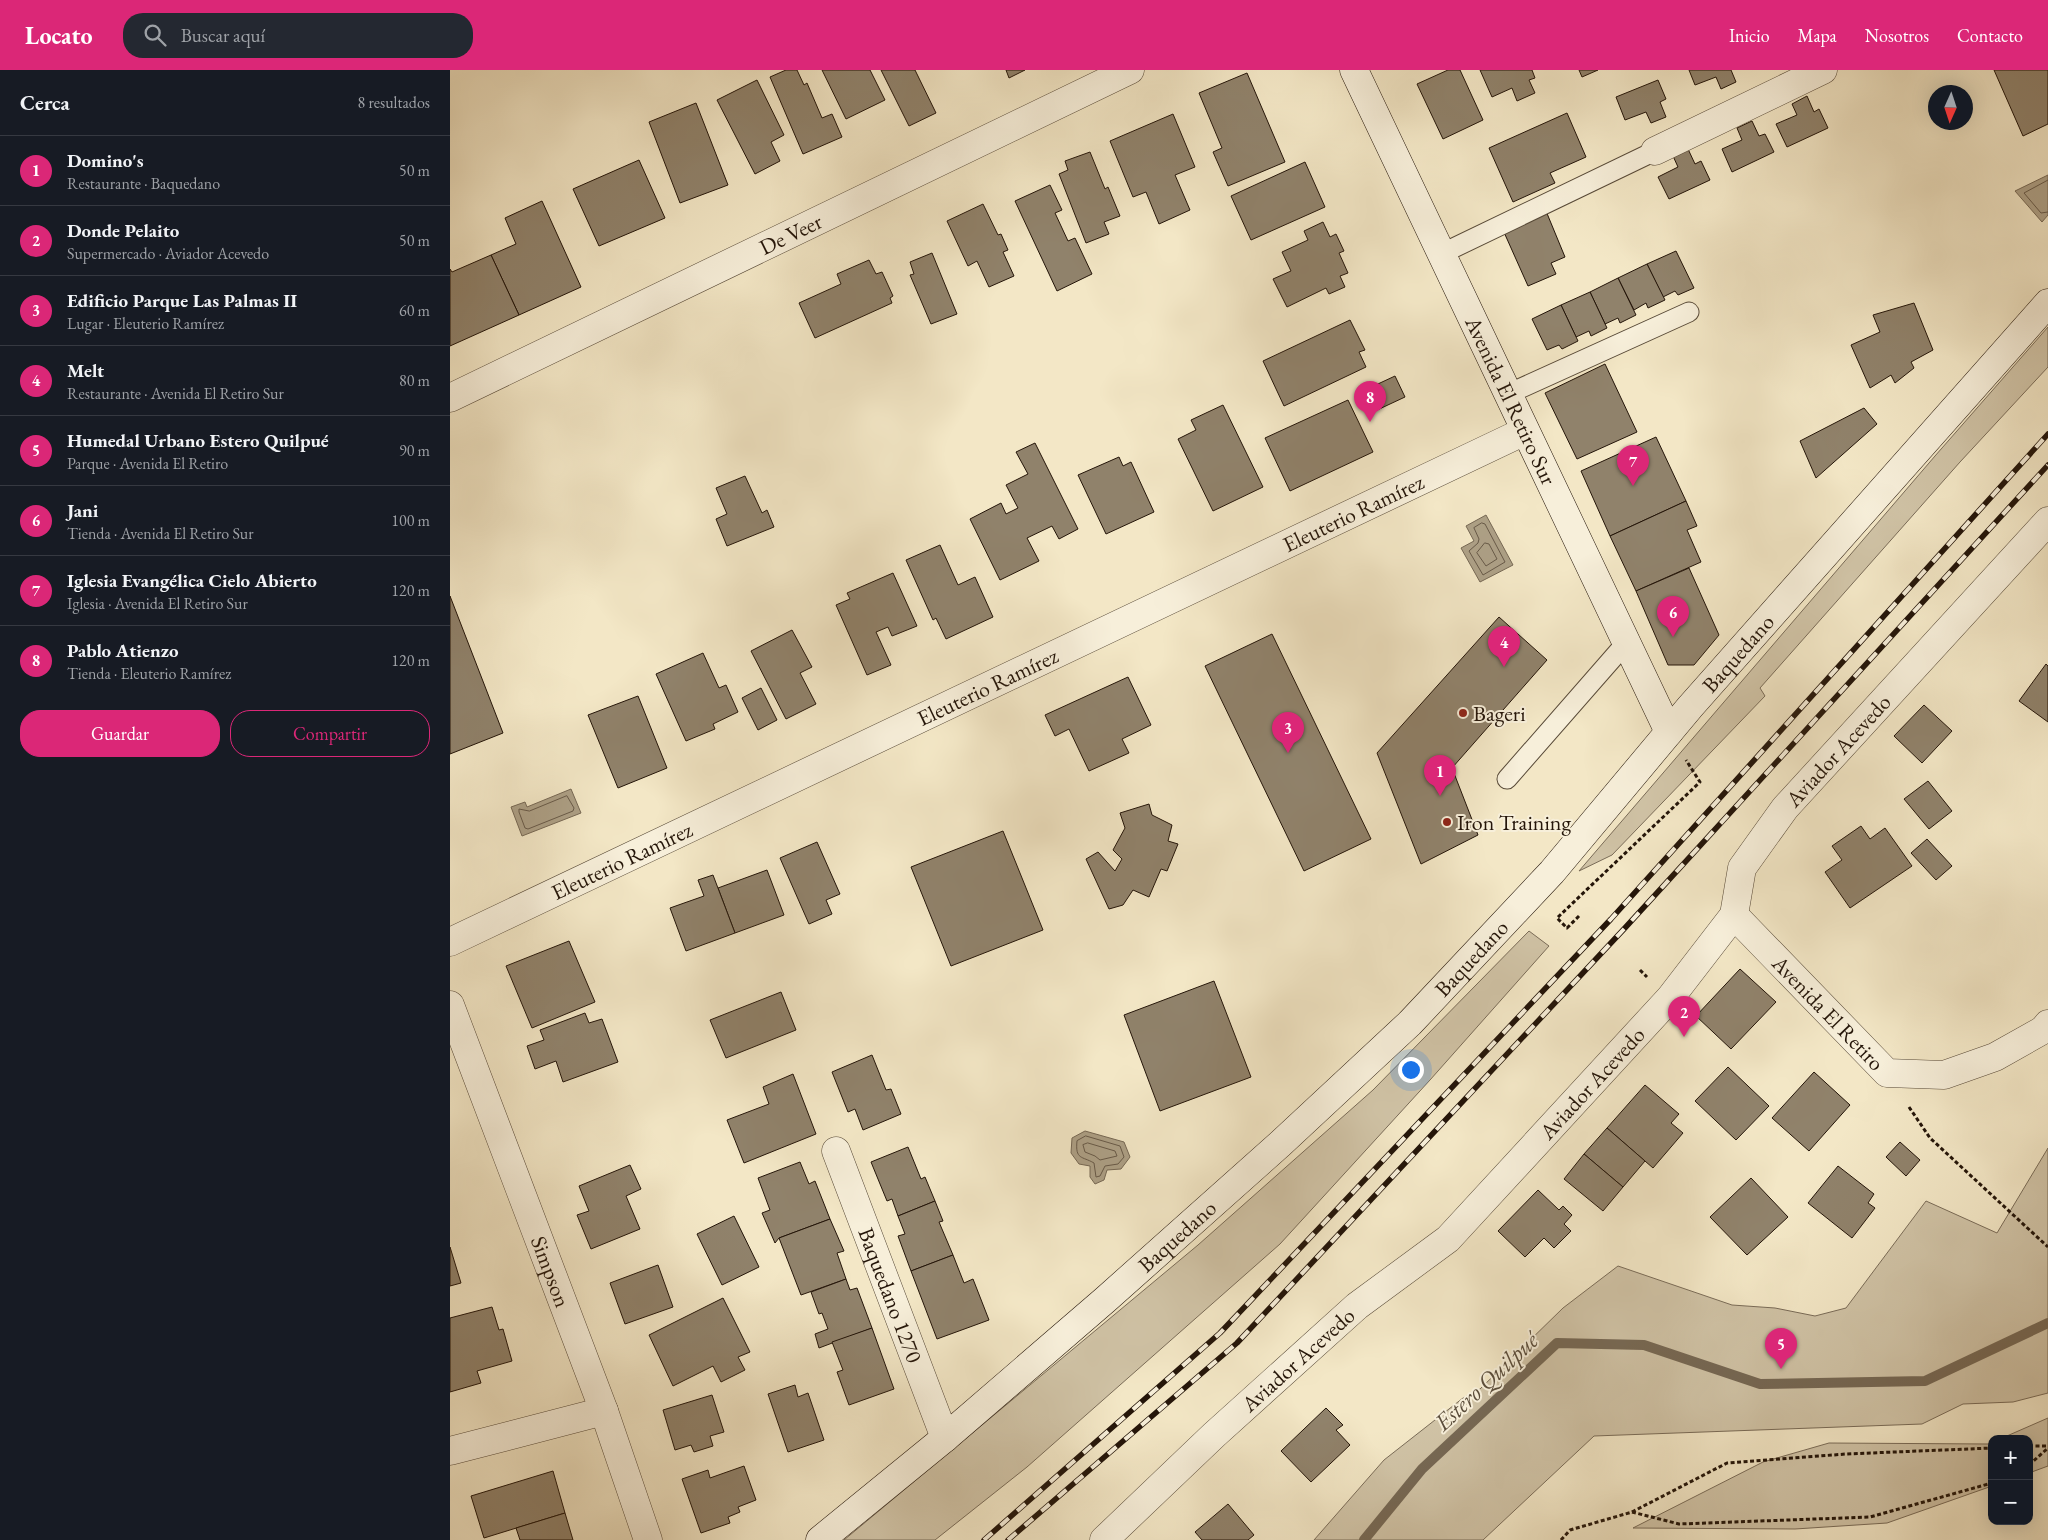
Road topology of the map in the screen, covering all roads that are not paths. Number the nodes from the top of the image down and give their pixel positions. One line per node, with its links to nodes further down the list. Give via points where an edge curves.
1 (1130, 70): 9 (street, De Veer)
2 (1354, 70): 5 (street, Avenida El Retiro Sur)
3 (1823, 70): 4 (street)
4 (1655, 151): 5 (lane)
5 (1441, 254): 8 (street, Avenida El Retiro Sur)
6 (2048, 303): 13 (street, Baquedano)
7 (1689, 312): 8 (lane)
8 (1508, 394): 10 (street, Avenida El Retiro Sur)
9 (450, 398)
10 (1525, 431): 12 (street, Avenida El Retiro Sur); 16 (street, Eleuterio Ramírez)
11 (2048, 521): 15 (street, Aviador Acevedo, via 1785,808 1742,868)
12 (1626, 643): 13 (street, Avenida El Retiro Sur); 14 (lane)
13 (1669, 732): 21 (street, Baquedano, via 1552,872 1410,1023 1105,1300)
14 (1507, 779)
15 (1734, 915): 18 (street, Avenida El Retiro, via 1887,1073 1944,1074 1995,1057); 25 (street, Aviador Acevedo, via 1670,998 1448,1239 1357,1306 1214,1434)
16 (450, 942)
17 (450, 1005): 20 (street, Simpson)
18 (2048, 1024)
19 (836, 1151): 21 (street, Baquedano 1270)
20 (604, 1411): 22 (street); 23 (street, Simpson)
21 (944, 1438): 24 (street, Baquedano)
22 (450, 1452)
23 (648, 1540)
24 (820, 1540)
25 (1104, 1540)

